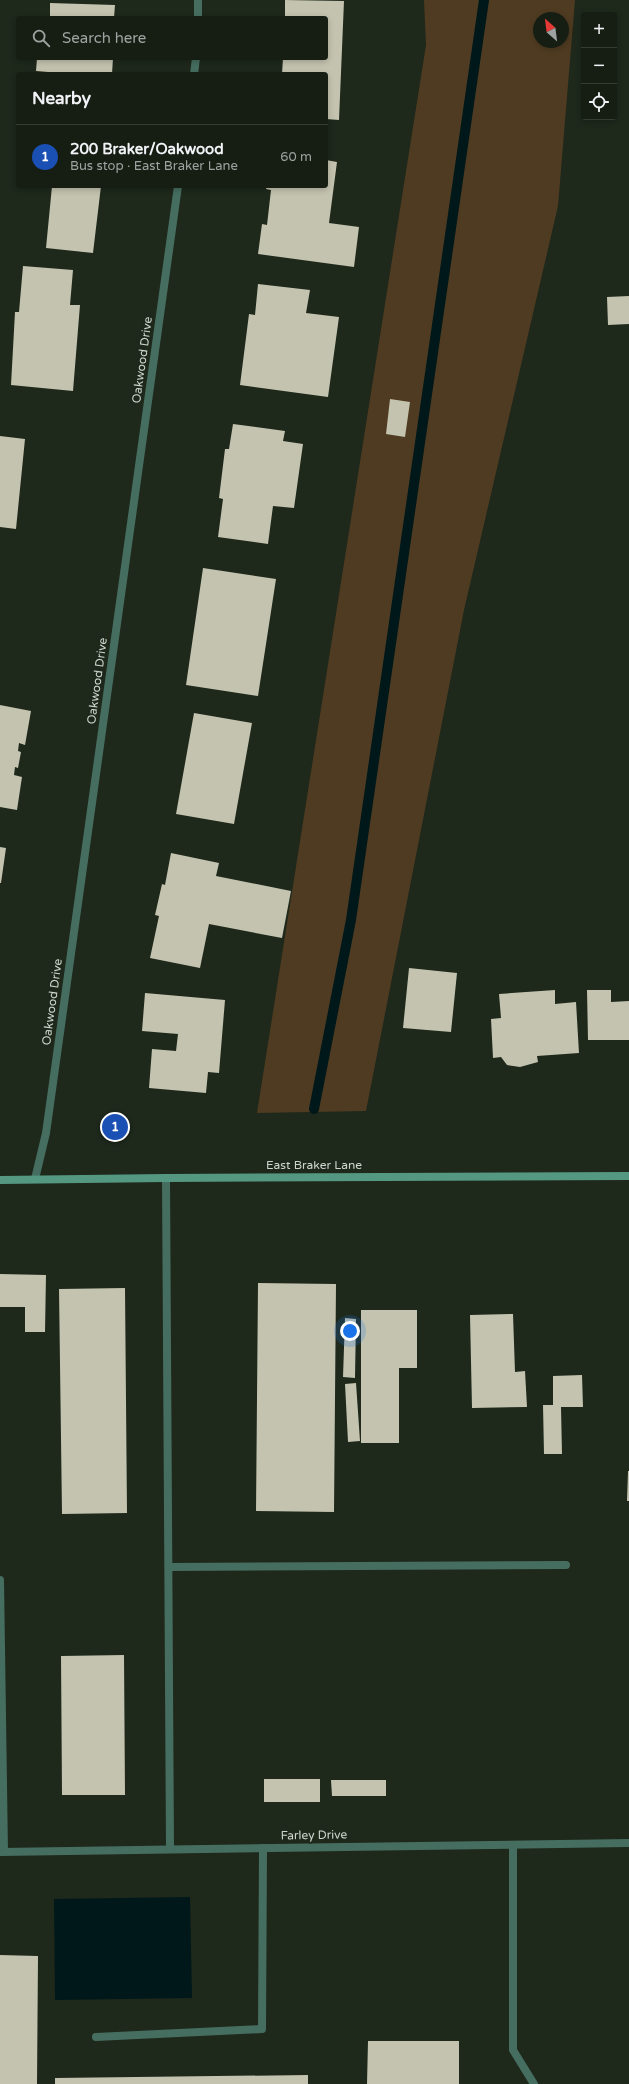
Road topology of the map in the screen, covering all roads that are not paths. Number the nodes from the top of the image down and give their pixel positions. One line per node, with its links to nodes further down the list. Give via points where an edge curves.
1 (198, 0): 2 (street)
2 (198, 16)
3 (196, 60): 4 (street)
4 (194, 72)
5 (178, 188): 8 (street, Oakwood Drive, via 46,1133)
6 (629, 1176): 7 (main road, East Braker Lane)
7 (166, 1178): 8 (main road, East Braker Lane); 11 (street)
8 (35, 1179): 9 (main road, East Braker Lane)
9 (0, 1180)
10 (566, 1565): 11 (street)
11 (168, 1568): 16 (street)
12 (0, 1580): 17 (street)
13 (629, 1843): 14 (street, Farley Drive)
14 (513, 1845): 15 (street, Farley Drive); 19 (street, via 513,2050)
15 (263, 1848): 16 (street, Farley Drive); 18 (street, via 262,2029)
16 (170, 1849): 17 (street, Farley Drive)
17 (2, 1852)
18 (96, 2037)
19 (534, 2084)

